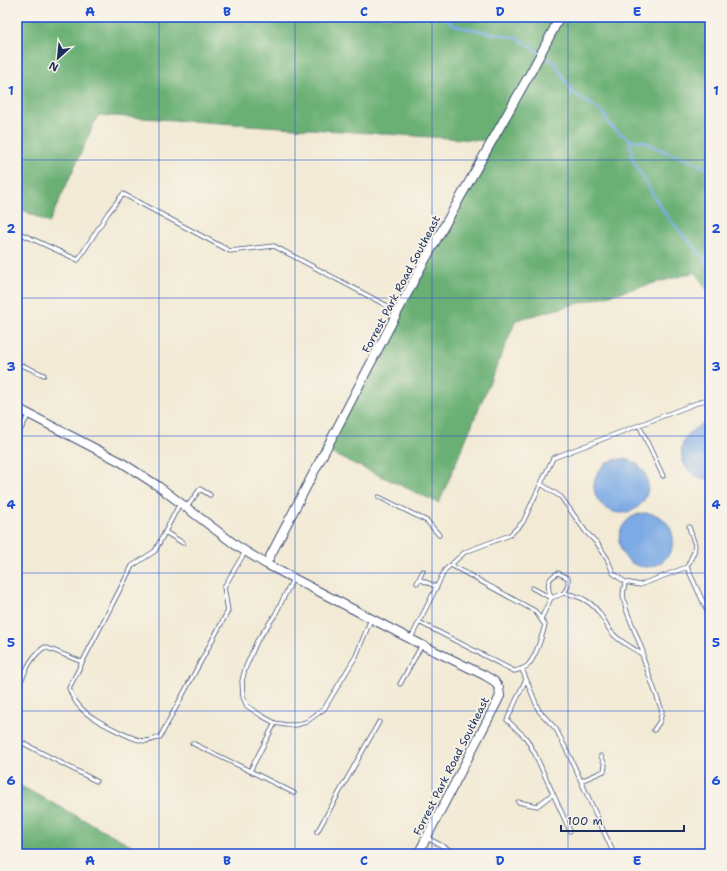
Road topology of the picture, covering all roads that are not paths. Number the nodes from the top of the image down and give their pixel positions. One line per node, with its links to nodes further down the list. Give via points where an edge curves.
1 (560, 17): 3 (street, Forrest Park Road Southeast)
2 (17, 232): 3 (lane, via 78,260 123,194 230,250 274,246)
3 (398, 312): 21 (street, Forrest Park Road Southeast)
4 (17, 365): 5 (lane)
5 (44, 374)
6 (710, 398): 9 (lane)
7 (17, 408): 8 (street)
8 (29, 414): 10 (lane); 15 (street, via 121,462)
9 (639, 425): 11 (lane); 12 (lane, via 554,458)
10 (17, 436)
11 (663, 476)
12 (541, 484): 22 (lane, via 523,522 510,535 465,552); 27 (lane, via 561,497 597,543 613,573)
13 (210, 495): 15 (lane, via 200,489)
14 (379, 497): 18 (lane, via 427,521)
15 (183, 505): 17 (lane); 20 (street)
16 (689, 527): 23 (lane, via 695,545)
17 (165, 532): 19 (lane); 40 (lane, via 155,551 132,566)
18 (439, 535)
19 (183, 542)
20 (245, 551): 21 (street); 40 (lane, via 224,587 228,611 160,737 147,741 131,738 84,711 73,699 68,688)
21 (266, 564): 25 (street)
22 (451, 565): 29 (lane, via 445,570); 35 (lane, via 535,611)
23 (687, 567): 27 (lane, via 640,585); 33 (lane)
24 (423, 571): 26 (lane)
25 (293, 579): 34 (street); 46 (lane, via 275,615 257,641 242,681 242,697 247,706)
26 (419, 579): 28 (lane); 29 (lane)
27 (625, 582): 39 (lane, via 623,595 626,609)
28 (417, 583)
29 (436, 587): 36 (lane)
30 (532, 588): 32 (lane)
31 (564, 593): 32 (lane); 32 (lane, via 568,586 568,578 558,573 552,576 548,583); 39 (lane, via 583,598 590,603 612,633)
32 (551, 598): 35 (lane)
33 (710, 617)
34 (371, 619): 37 (street); 46 (lane, via 356,656 324,709 306,722 296,725)
35 (541, 619): 41 (lane, via 545,624 537,650)
36 (419, 622): 37 (lane); 41 (lane, via 514,671)
37 (410, 639): 38 (street)
38 (422, 645): 43 (lane); 59 (street, Forrest Park Road Southeast, via 494,681 499,688 500,696)
39 (643, 654): 47 (lane, via 662,712)
40 (82, 662): 44 (lane, via 45,647 30,663)
41 (522, 668): 42 (lane)
42 (526, 678): 53 (lane, via 539,711 556,729); 55 (lane, via 506,720 526,738)
43 (400, 684)
44 (17, 690)
45 (379, 722): 58 (lane)
46 (275, 723): 51 (lane)
47 (654, 730)
48 (17, 740): 52 (lane)
49 (192, 743): 51 (lane)
50 (601, 756): 53 (lane, via 606,765 604,771)
51 (250, 770): 54 (lane)
52 (96, 781)
53 (581, 781): 63 (lane)
54 (294, 793)
55 (553, 794): 56 (lane, via 537,806); 57 (lane)
56 (518, 802)
57 (570, 831)
58 (317, 832)
59 (426, 838): 61 (street, Forrest Park Road Southeast); 62 (lane)
60 (701, 850): 64 (lane)
61 (418, 854)
62 (458, 854)
63 (614, 854)
64 (692, 854)

